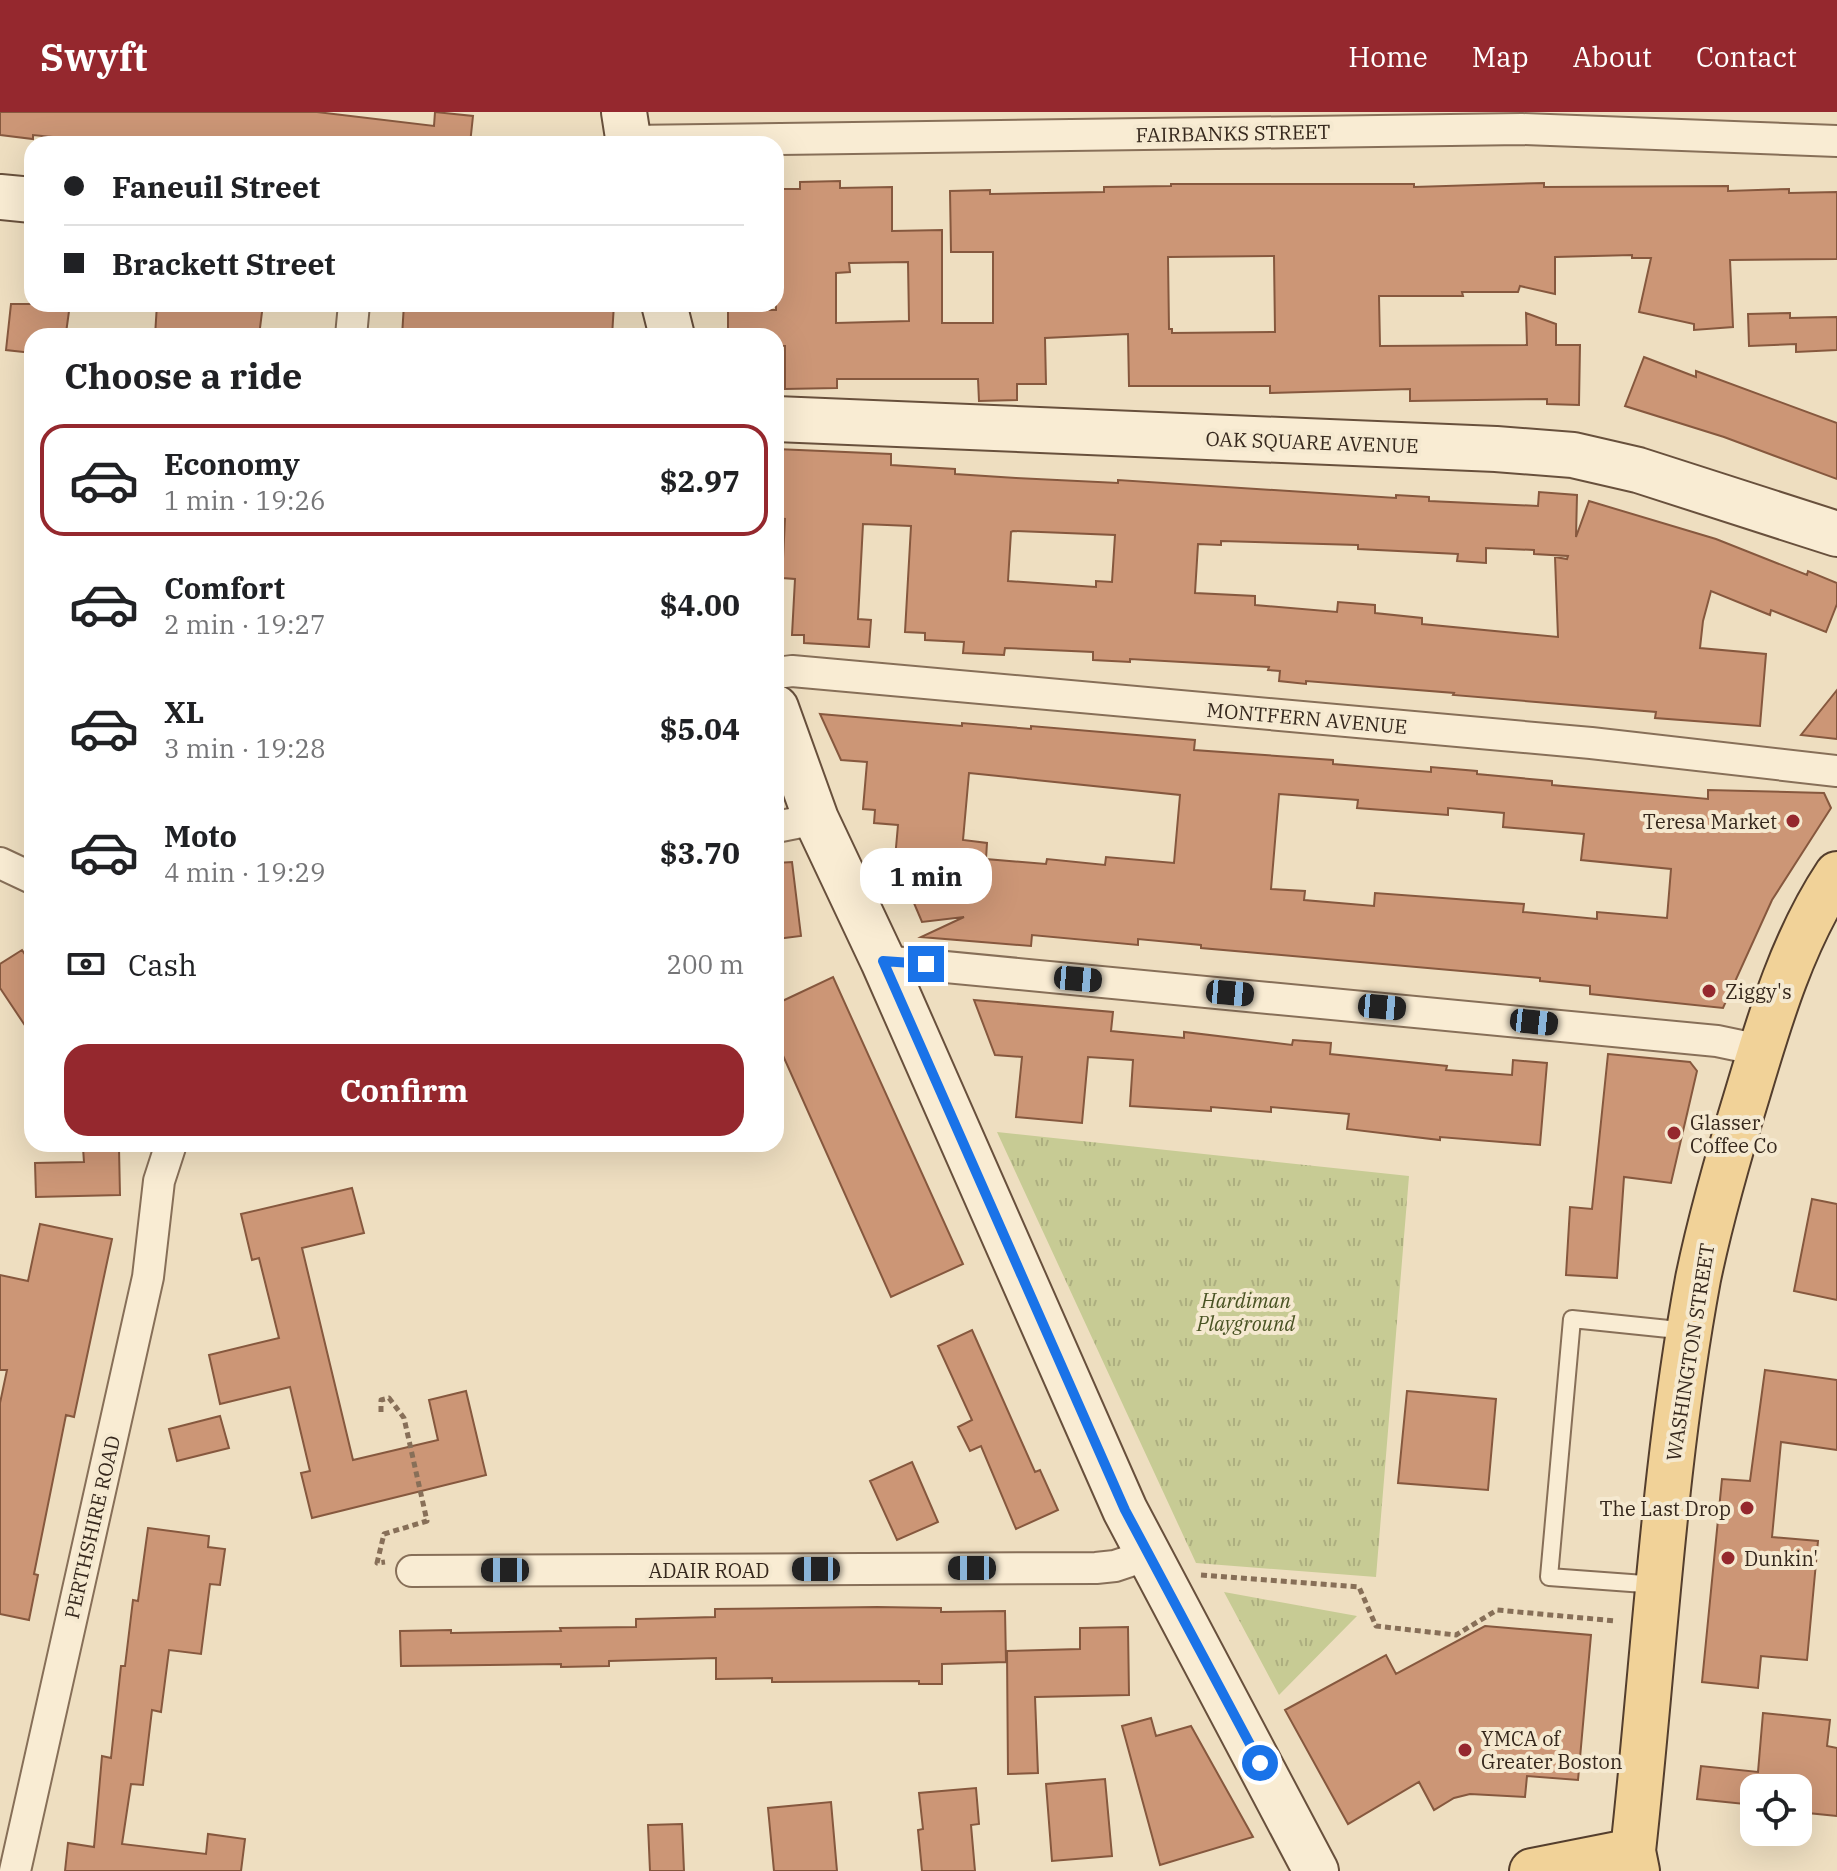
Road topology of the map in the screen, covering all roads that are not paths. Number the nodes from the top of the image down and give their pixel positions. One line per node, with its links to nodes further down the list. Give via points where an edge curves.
1 (627, 132): 2 (street, FAIRBANKS STREET, via 1522,129)
2 (1837, 141)
3 (0, 197): 4 (street)
4 (24, 199)
5 (784, 419): 6 (street, OAK SQUARE AVENUE, via 1573,455 1638,470)
6 (1837, 534)
7 (784, 672): 9 (street, MONTFERN AVENUE, via 1591,743)
8 (784, 754): 10 (street)
9 (1837, 771)
10 (796, 823): 14 (street)
11 (0, 863): 13 (street)
12 (1837, 874): 15 (main road, WASHINGTON STREET, via 1795,955)
13 (24, 875)
14 (883, 961): 15 (street, via 1717,1041); 20 (street)
15 (1760, 1050): 19 (main road, WASHINGTON STREET, via 1725,1165)
16 (156, 1152): 18 (street, PERTHSHIRE ROAD)
17 (168, 1152): 18 (street, PERTHSHIRE ROAD)
18 (159, 1181): 25 (street, PERTHSHIRE ROAD, via 148,1277)
19 (1689, 1332): 22 (main road, WASHINGTON STREET); 22 (lane, via 1572,1319 1549,1577)
20 (1148, 1555): 21 (street, ADAIR ROAD, via 1096,1568); 24 (street)
21 (412, 1571)
22 (1660, 1586): 23 (main road, WASHINGTON STREET)
23 (1630, 1864): 26 (main road)
24 (1315, 1870)
25 (15, 1871)
26 (1532, 1871)

